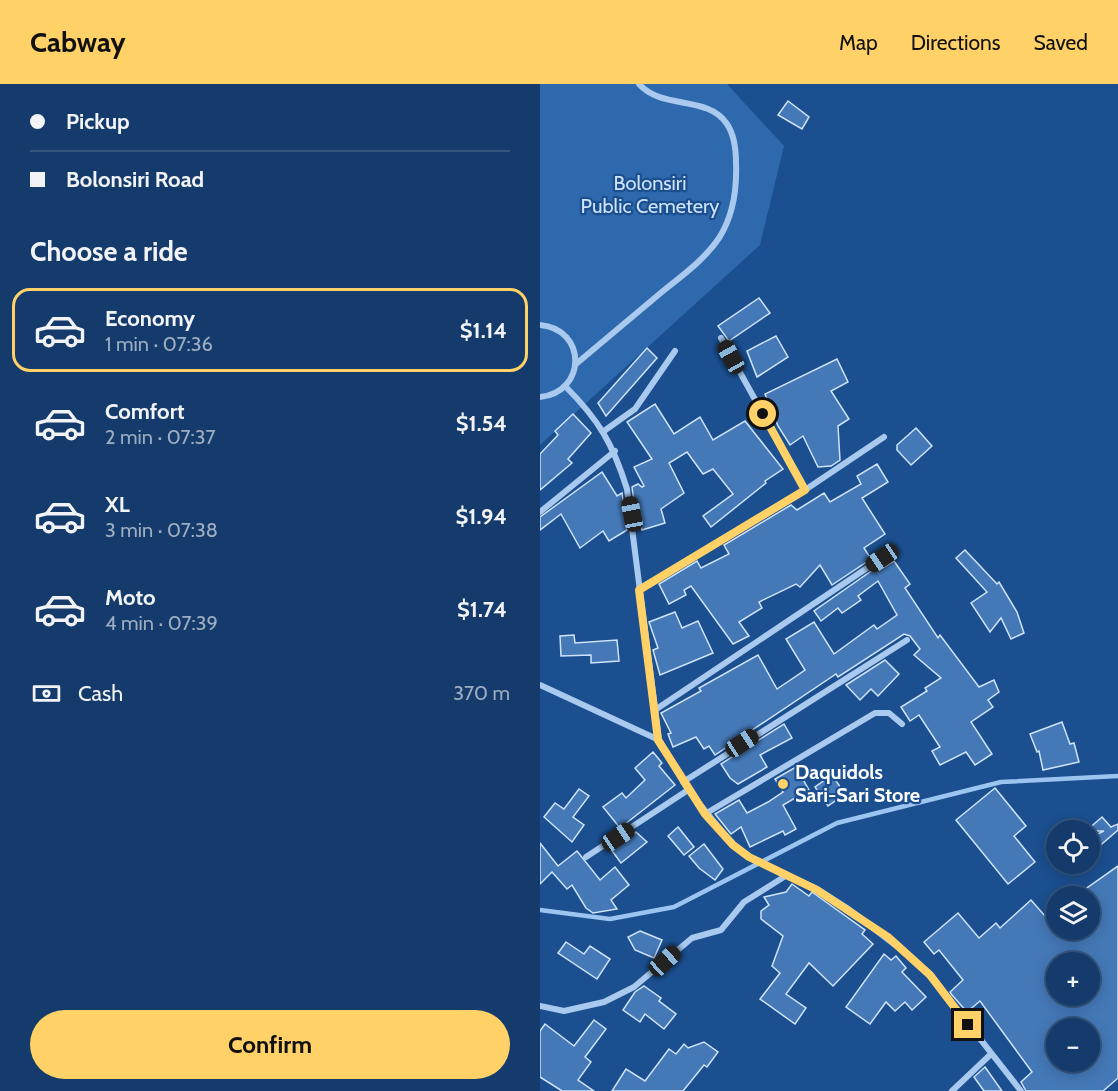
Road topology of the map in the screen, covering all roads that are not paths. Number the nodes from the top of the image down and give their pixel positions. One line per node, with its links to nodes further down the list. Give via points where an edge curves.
1 (639, 84): 5 (street, via 663,100 714,112 727,123 736,144 737,178 731,212 719,238 698,262)
2 (540, 325): 5 (street, via 566,336)
3 (721, 338): 11 (street)
4 (675, 351): 8 (street, via 635,409)
5 (576, 364): 6 (street)
6 (565, 386): 7 (street, via 552,395); 8 (street)
7 (540, 396)
8 (604, 430): 10 (street)
9 (884, 437): 11 (street)
10 (615, 451): 12 (street); 14 (street, via 632,514)
11 (805, 490): 14 (street)
12 (540, 512)
13 (882, 558): 17 (street)
14 (639, 590): 17 (street)
15 (906, 640): 20 (street)
16 (540, 685): 19 (street)
17 (655, 710): 19 (street)
18 (902, 724): 22 (street, via 889,713 875,713)
19 (658, 740): 20 (street)
20 (683, 782): 21 (street)
21 (688, 790): 22 (street); 23 (street)
22 (705, 814): 24 (street, via 749,857)
23 (586, 857)
24 (787, 875): 25 (street, via 744,902 721,930 692,938 634,987 604,1002 564,1011); 26 (street, via 847,908 911,957 930,975)
25 (540, 1006)
26 (991, 1054): 27 (street); 28 (street)
27 (952, 1091)
28 (1021, 1091)

